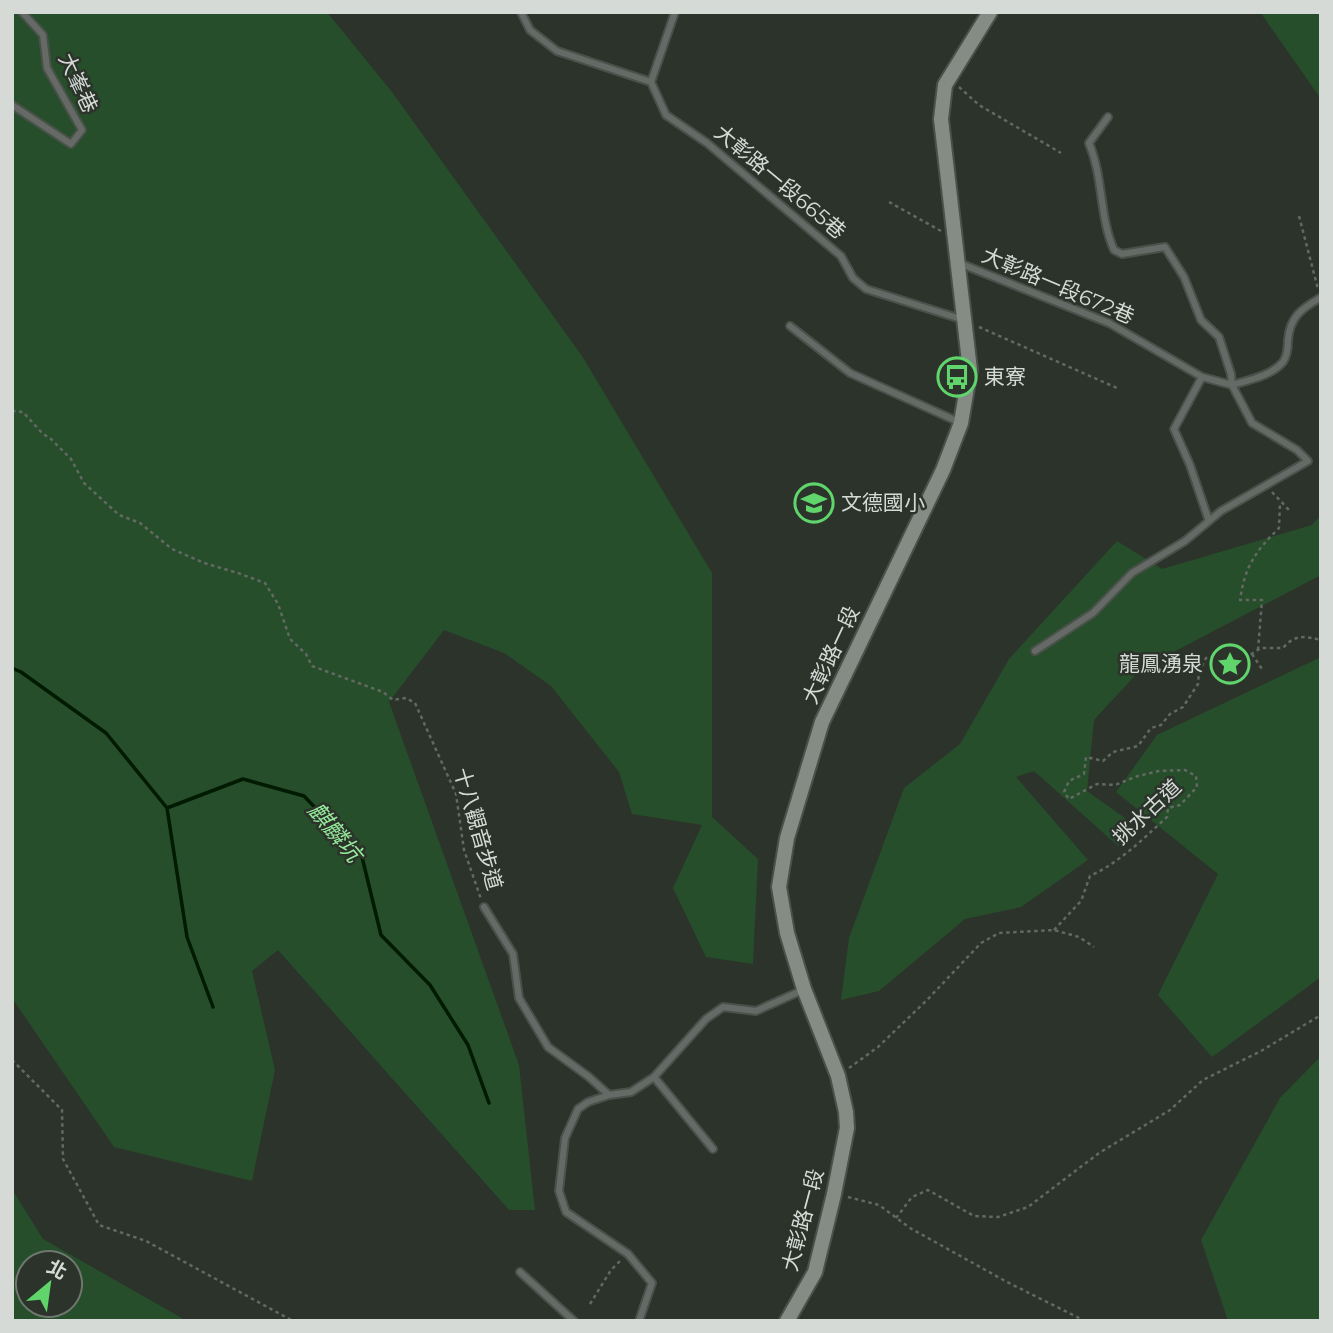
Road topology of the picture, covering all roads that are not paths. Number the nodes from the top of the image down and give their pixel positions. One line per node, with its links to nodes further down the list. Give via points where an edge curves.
1 (22, 12): 6 (lane, 大峯巷, via 43,35 47,68 82,130 71,144)
2 (521, 12): 5 (lane, via 530,30 557,51)
3 (675, 12): 5 (lane)
4 (990, 12): 8 (main road, 大彰路一段, via 945,85 941,119)
5 (651, 82): 10 (lane, 大彰路一段665巷, via 666,115 717,151 841,256 853,278 866,289)
6 (12, 105)
7 (1108, 117): 13 (lane, via 1089,143 1098,165 1106,233 1114,250 1122,254 1165,247 1184,277 1201,320 1219,337)
8 (959, 262): 10 (main road, 大彰路一段); 12 (lane, 大彰路一段672巷, via 1109,323)
9 (1320, 298): 13 (lane, via 1296,314 1283,361 1266,374)
10 (965, 321): 14 (main road, 大彰路一段, via 970,370)
11 (790, 326): 14 (lane, via 850,373)
12 (1202, 377): 13 (lane, 大彰路一段672巷); 15 (lane, via 1174,429)
13 (1232, 385): 15 (lane, via 1252,423 1308,461)
14 (961, 423): 18 (main road, 大彰路一段, via 822,722 787,838 779,887 781,909)
15 (1209, 521): 16 (lane, via 1132,573 1093,613)
16 (1035, 652)
17 (484, 908): 20 (lane, via 513,954 519,998 548,1047)
18 (804, 989): 19 (lane, via 756,1011 723,1007 706,1019); 25 (main road, 大彰路一段, via 838,1076 847,1128 815,1272)
19 (654, 1077): 20 (lane, via 631,1091); 21 (lane)
20 (609, 1095): 24 (lane, via 578,1109 565,1138 559,1191 566,1212 628,1254 652,1283)
21 (713, 1149)
22 (520, 1272): 23 (lane)
23 (574, 1321)
24 (639, 1321)
25 (787, 1321)

